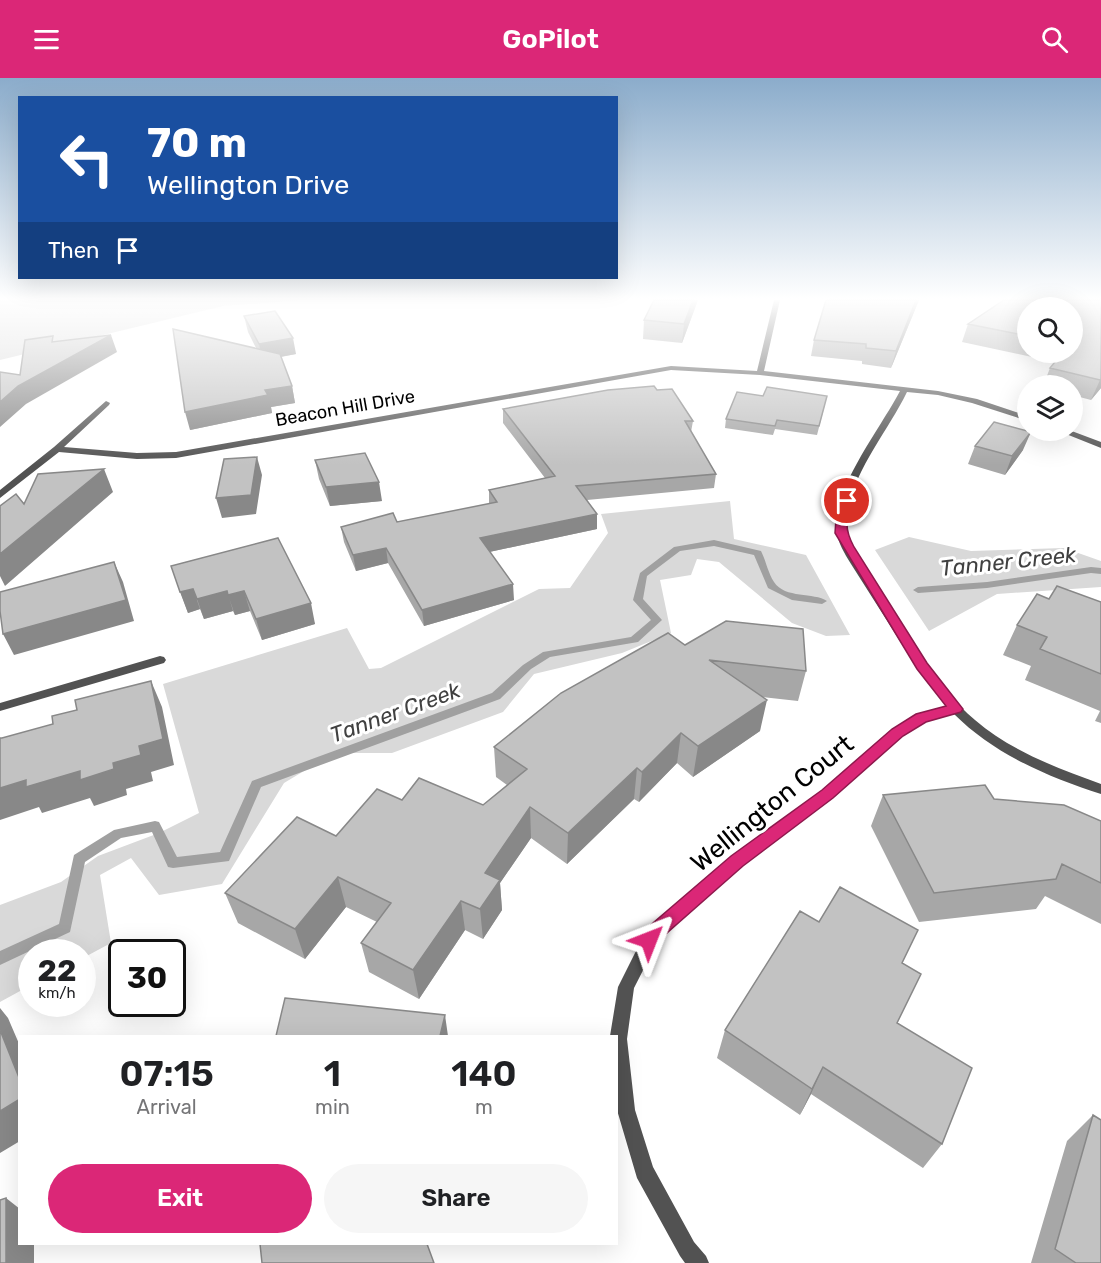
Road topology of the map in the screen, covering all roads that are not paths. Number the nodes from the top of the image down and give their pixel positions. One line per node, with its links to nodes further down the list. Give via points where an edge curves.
1 (764, 355): 2 (street)
2 (760, 373): 3 (street, Beacon Hill Drive); 8 (street, Beacon Hill Drive, via 686,367 654,370 160,456)
3 (905, 389): 5 (street, Beacon Hill Drive, via 957,396); 12 (street, via 852,483 841,519 841,533 922,666)
4 (106, 403): 8 (street)
5 (1017, 415)
6 (1083, 438): 7 (street)
7 (1101, 445)
8 (57, 449): 9 (street)
9 (0, 495)
10 (160, 660): 11 (street)
11 (0, 707)
12 (956, 709): 13 (street, via 994,740 1058,773); 14 (street, Wellington Court, via 921,718 898,733 828,794 737,861 653,934 627,987 618,1039 626,1110 644,1170 687,1249)
13 (1101, 789)
14 (699, 1263)

